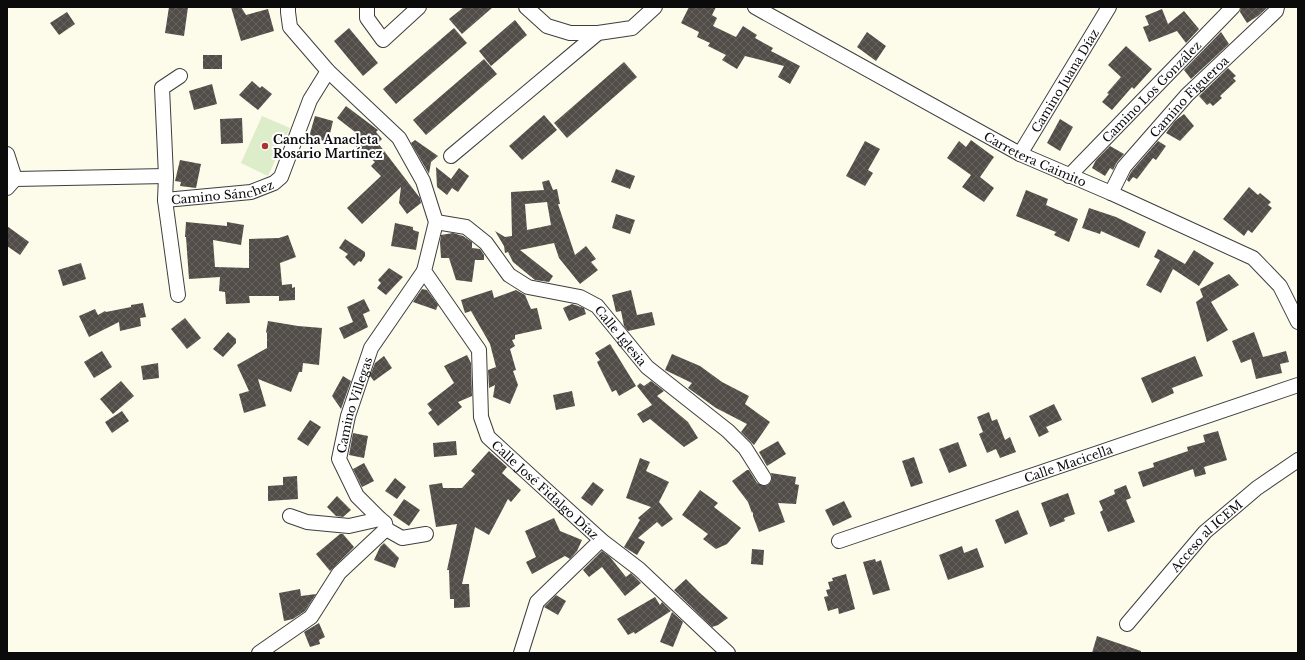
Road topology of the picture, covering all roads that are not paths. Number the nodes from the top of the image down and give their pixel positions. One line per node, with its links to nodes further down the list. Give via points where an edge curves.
1 (288, 7): 12 (street, via 290,26)
2 (367, 7): 3 (street, via 367,18 383,40)
3 (419, 7)
4 (526, 7): 11 (street, via 547,26 570,33)
5 (654, 7): 11 (street, via 632,28)
6 (754, 7): 10 (street, Carretera Caimito)
7 (1109, 7): 15 (street, Camino Juana Díaz)
8 (1233, 7): 18 (street, Camino Los González)
9 (1277, 7): 20 (street, Camino Figueroa, via 1276,11 1187,95 1124,167)
10 (776, 12): 15 (street, Carretera Caimito)
11 (598, 33): 16 (street)
12 (328, 72): 21 (street, Camino Sánchez, via 310,100 281,177 274,183 251,192); 22 (street, via 399,138 423,181)
13 (180, 76): 17 (street, via 162,88)
14 (7, 154): 19 (street)
15 (1020, 154): 18 (street, Carretera Caimito)
16 (451, 156)
17 (166, 176): 19 (street); 21 (street)
18 (1069, 176): 20 (street, Carretera Caimito)
19 (11, 183)
20 (1110, 193): 25 (street, Carretera Caimito, via 1253,258 1280,286)
21 (165, 200): 24 (street)
22 (436, 222): 23 (street); 28 (street, Calle Iglesia, via 466,227 486,243 509,275 528,287 580,298 597,306 647,367 728,431 745,448)
23 (424, 271): 30 (street, Camino Villegas, via 371,348 348,416 339,459 357,496); 32 (street, Calle José Fidalgo Díaz, via 479,350 481,417 488,437)
24 (178, 295)
25 (1298, 322)
26 (1298, 385): 33 (street, Calle Macicella)
27 (1298, 460): 34 (street, Acceso al ICEM, via 1257,488 1205,532)
28 (764, 478)
29 (290, 516): 30 (street, via 307,522 349,526)
30 (383, 524): 31 (street, Camino Villegas, via 402,538); 35 (street, via 339,573 311,617)
31 (426, 534)
32 (601, 540): 36 (street, via 537,602); 37 (street, Calle José Fidalgo Díaz, via 638,569)
33 (839, 541)
34 (1127, 624)
35 (259, 653)
36 (521, 653)
37 (728, 653)

